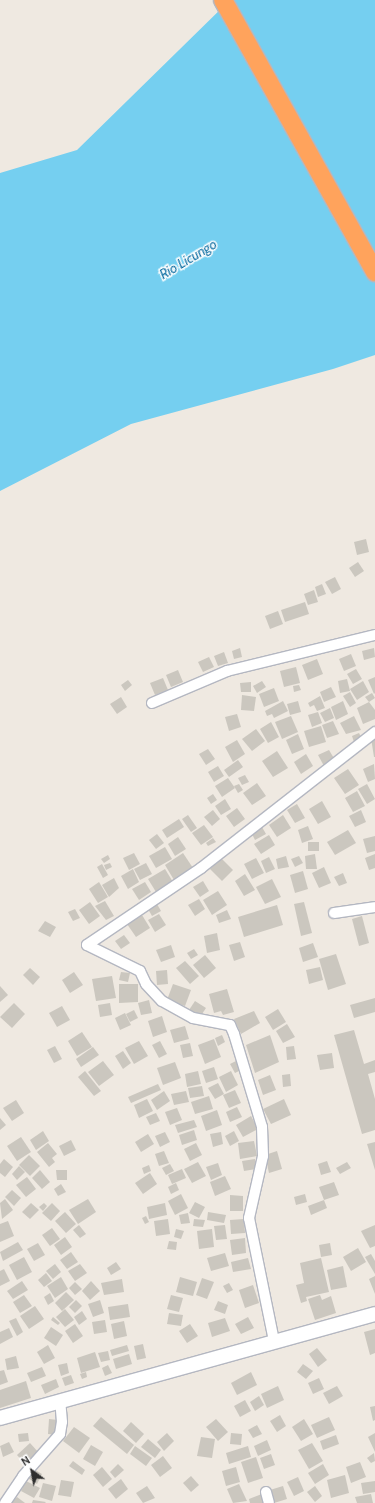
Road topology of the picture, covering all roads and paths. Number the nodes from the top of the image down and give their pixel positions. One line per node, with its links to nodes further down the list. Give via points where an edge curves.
1 (223, 0): 2 (highway)
2 (375, 272)
3 (375, 635): 4 (street, via 227,671)
4 (152, 702)
5 (375, 732): 9 (street, via 201,868 87,944 140,971 146,984 162,1001 192,1018 230,1025 262,1127 263,1156 250,1218)
6 (375, 907): 7 (street)
7 (334, 913)
8 (375, 1314): 9 (main road)
9 (274, 1341): 10 (main road)
10 (60, 1400): 11 (main road); 13 (street, via 60,1434)
11 (0, 1418)
12 (266, 1492): 14 (street)
13 (5, 1503)
14 (269, 1503)

